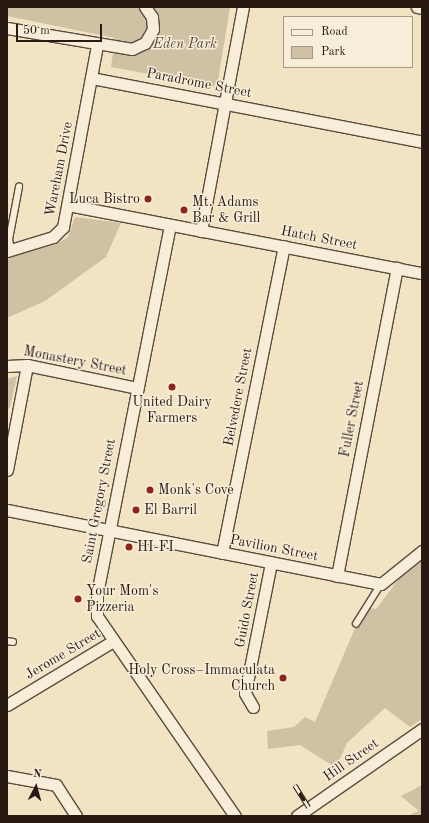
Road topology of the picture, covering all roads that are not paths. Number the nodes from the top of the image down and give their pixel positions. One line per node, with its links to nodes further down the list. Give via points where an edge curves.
1 (145, 7): 6 (street, via 153,25 145,43 132,49)
2 (244, 7): 8 (street)
3 (417, 7): 4 (street)
4 (422, 8)
5 (7, 28): 6 (street)
6 (96, 45): 7 (street)
7 (91, 78): 8 (street, Paradrome Street); 11 (street, Wareham Drive)
8 (225, 104): 9 (street, Paradrome Street); 13 (street)
9 (422, 142)
10 (19, 186): 15 (lane)
11 (68, 205): 12 (street, Hatch Street); 15 (street, Wareham Drive, via 58,234)
12 (170, 225): 13 (street, Hatch Street); 20 (street, Saint Gregory Street)
13 (201, 231): 14 (street, Hatch Street)
14 (284, 246): 16 (street, Hatch Street); 26 (street, Belvedere Street)
15 (9, 251)
16 (397, 268): 17 (street, Hatch Street); 28 (street, Fuller Street)
17 (422, 273)
18 (27, 365): 19 (street, Monastery Street); 20 (street, Monastery Street); 21 (street)
19 (7, 366)
20 (137, 388): 24 (street, Saint Gregory Street)
21 (10, 436): 22 (street)
22 (7, 470)
23 (7, 510): 24 (street, Pavilion Street)
24 (109, 531): 26 (street, Pavilion Street); 31 (street, Saint Gregory Street, via 96,609 99,621)
25 (422, 551): 29 (street)
26 (222, 553): 27 (street, Pavilion Street)
27 (271, 562): 28 (street, Pavilion Street); 33 (street, Guido Street, via 245,693)
28 (337, 576): 29 (street, Pavilion Street)
29 (381, 584): 30 (lane)
30 (356, 624)
31 (113, 641): 32 (street, Jerome Street); 37 (street, Saint Gregory Street)
32 (7, 705)
33 (253, 707)
34 (422, 729): 38 (street, Hill Street)
35 (7, 776): 36 (street, via 56,785)
36 (76, 816)
37 (234, 816)
38 (297, 816)

